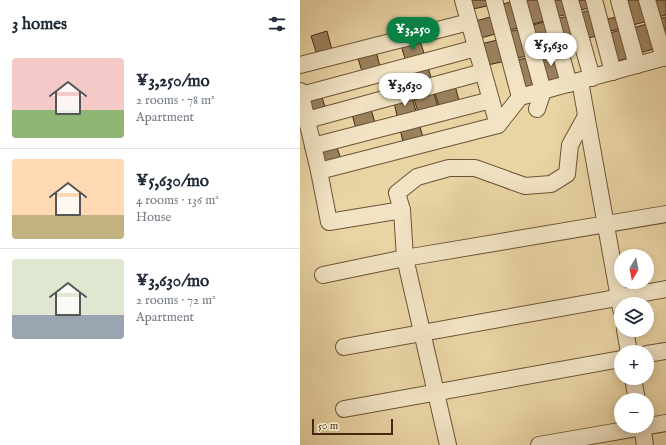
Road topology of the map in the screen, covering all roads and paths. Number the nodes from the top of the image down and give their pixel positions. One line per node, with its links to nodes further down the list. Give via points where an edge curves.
1 (463, 0): 9 (street)
2 (494, 0): 19 (street)
3 (518, 0): 17 (street)
4 (546, 0): 16 (street)
5 (570, 0): 16 (street)
6 (594, 0): 15 (street)
7 (619, 0): 13 (street)
8 (647, 0): 11 (street)
9 (469, 22): 10 (street); 12 (street)
10 (476, 48): 14 (street); 18 (street)
11 (665, 58): 13 (street)
12 (300, 65)
13 (637, 65): 15 (street)
14 (483, 72): 20 (street); 23 (street)
15 (613, 72): 16 (street)
16 (580, 81): 17 (street); 22 (street)
17 (543, 91): 19 (street); 21 (street)
18 (300, 93): 23 (street)
19 (520, 98): 24 (street)
20 (491, 100): 24 (street); 25 (street)
21 (537, 109)
22 (586, 116): 27 (street, via 570,144 567,174 551,184 525,186 476,168 449,168 417,177 397,193); 29 (street)
23 (307, 120): 25 (street)
24 (498, 125): 26 (street)
25 (313, 146): 26 (street)
26 (319, 172): 27 (street, via 329,222)
27 (402, 210): 30 (street)
28 (666, 214): 29 (street)
29 (606, 224): 30 (street); 33 (street)
30 (406, 258): 31 (street); 36 (street)
31 (323, 275)
32 (666, 289): 34 (street)
33 (619, 297)
34 (640, 297)
35 (614, 304): 36 (street)
36 (423, 333): 37 (street); 41 (street)
37 (344, 347)
38 (666, 351): 39 (street)
39 (654, 353)
40 (614, 360): 41 (street)
41 (436, 392): 42 (street); 47 (street)
42 (344, 409)
43 (666, 423): 44 (street)
44 (654, 424)
45 (614, 431): 48 (street)
46 (643, 433): 49 (street)
47 (448, 445)
48 (539, 445)
49 (645, 445)

